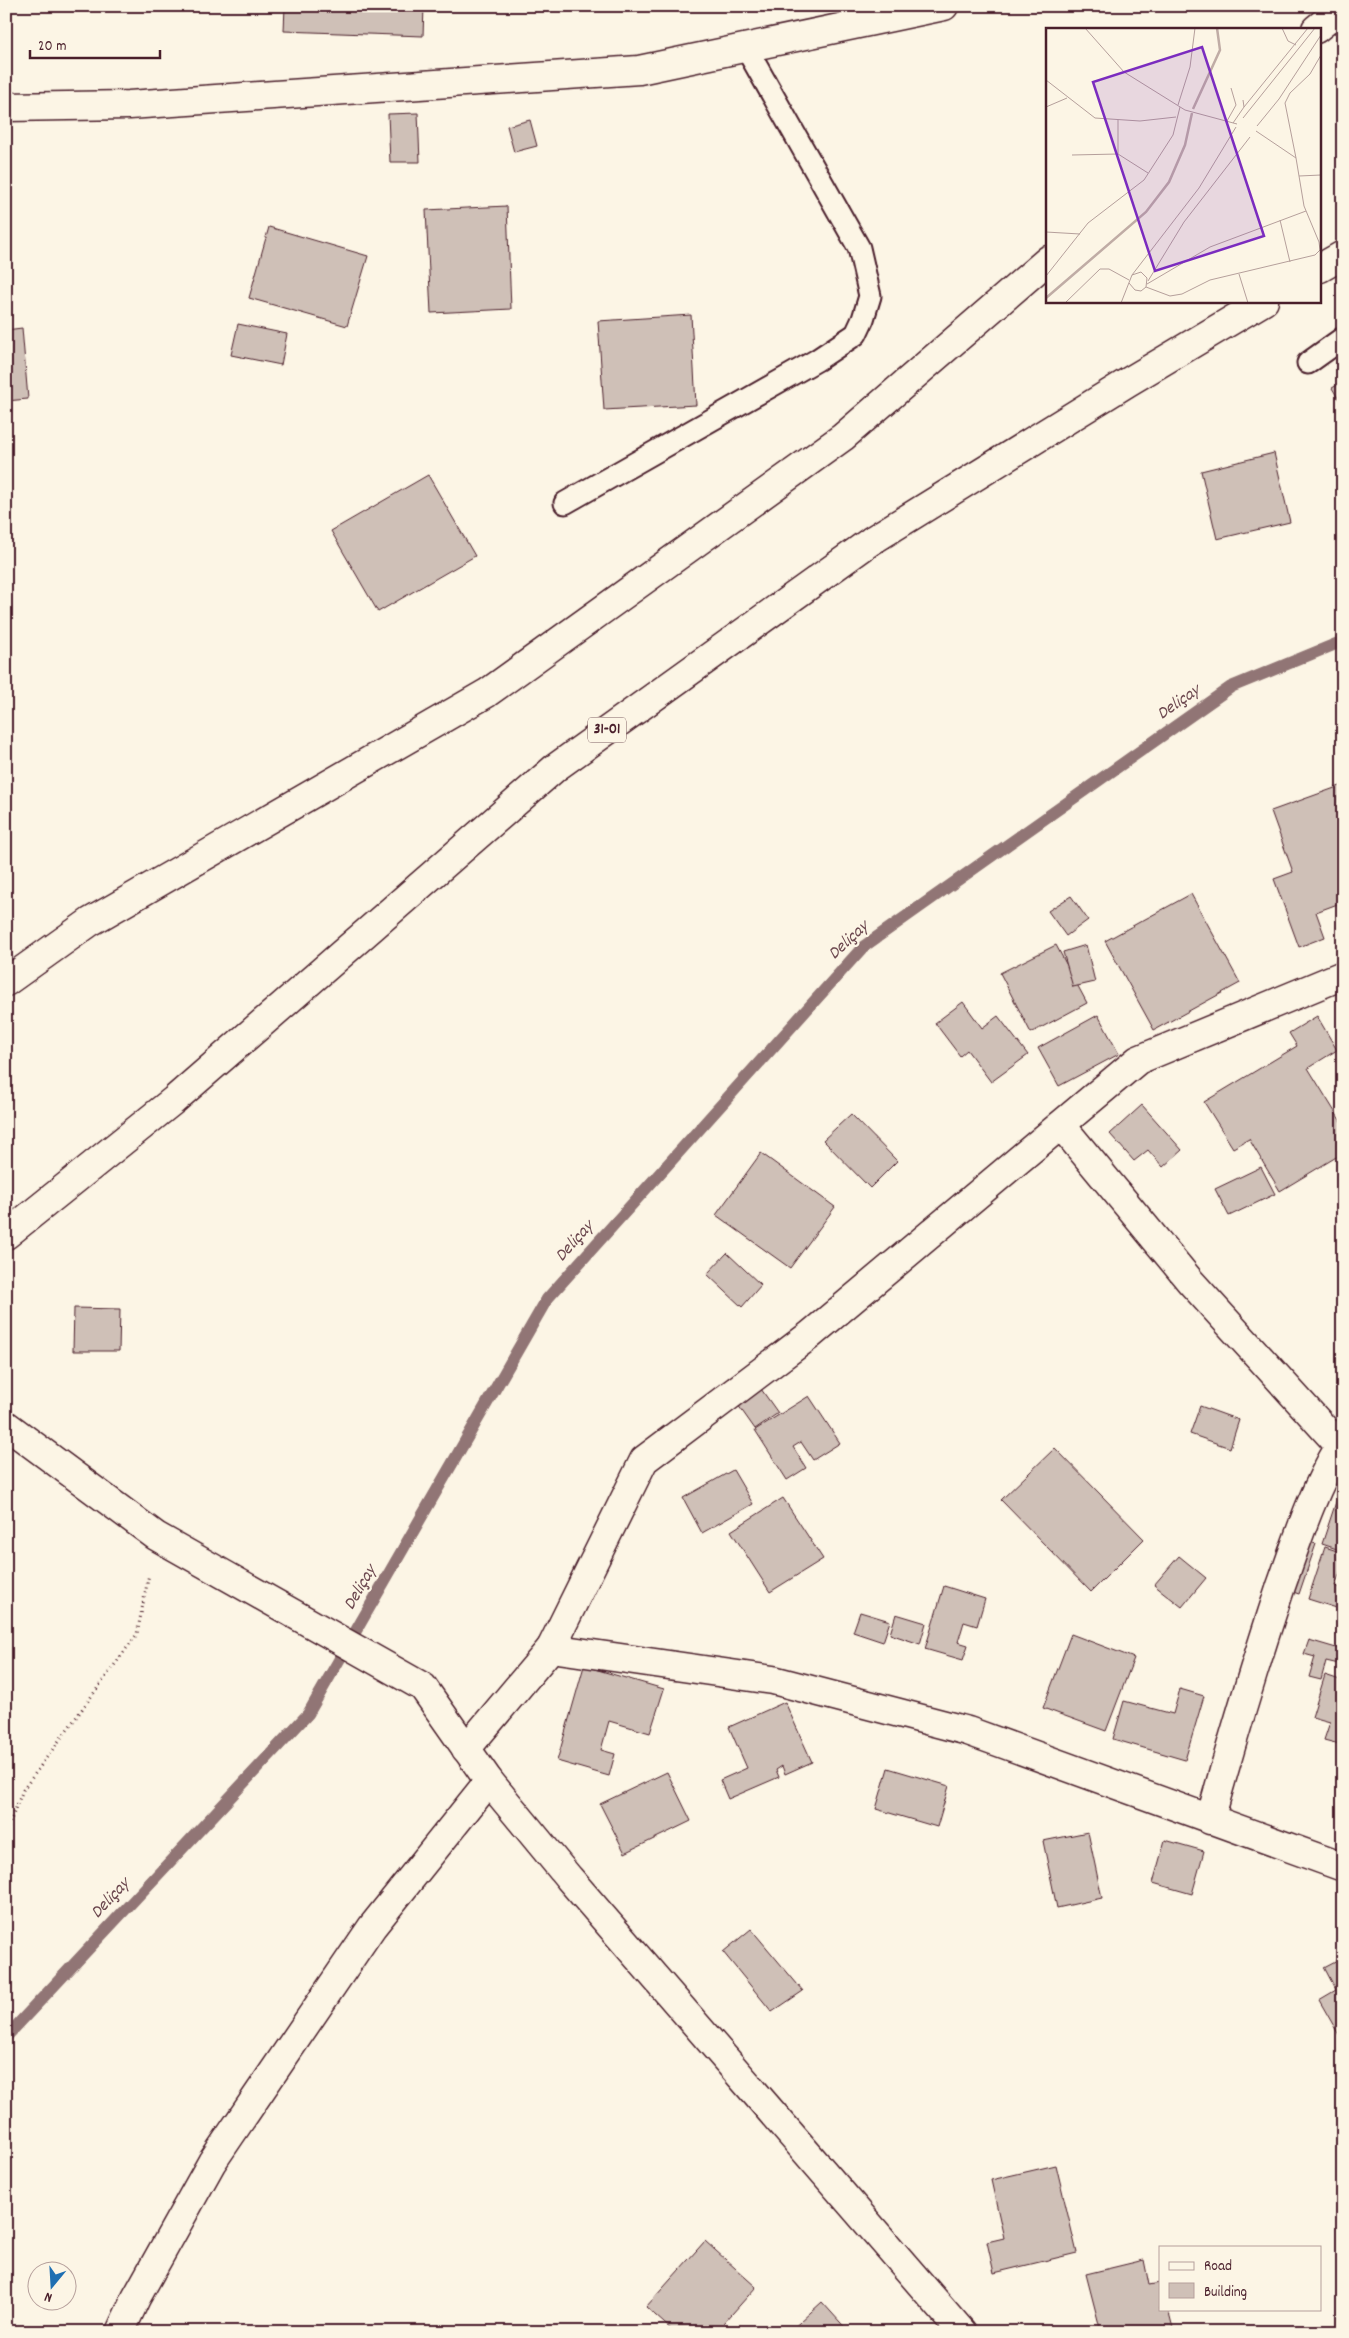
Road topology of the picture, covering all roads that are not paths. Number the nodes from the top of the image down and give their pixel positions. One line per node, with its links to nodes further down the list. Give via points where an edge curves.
1 (944, 6): 4 (main road)
2 (1343, 7): 3 (main road)
3 (1317, 28)
4 (746, 48): 5 (main road, via 639,70 130,105); 12 (lane, via 859,248 870,296 863,319 856,334 817,360)
5 (6, 107)
6 (1343, 254): 8 (main road)
7 (1046, 262): 14 (main road, via 843,437 487,693 90,922)
8 (1322, 267)
9 (1262, 302): 16 (main road, 31-01, via 872,541 555,768 174,1100)
10 (1343, 338): 11 (lane)
11 (1308, 363)
12 (565, 503)
13 (1343, 975): 15 (main road, via 1138,1060)
14 (6, 982)
15 (1061, 1125): 18 (main road, via 1190,1281); 19 (main road, via 810,1335 644,1460)
16 (6, 1235)
17 (6, 1425): 20 (main road, via 156,1536 423,1687)
18 (1341, 1447): 22 (main road, via 1324,1472 1298,1538 1250,1678)
19 (551, 1648): 20 (main road); 22 (main road, via 773,1680 968,1731)
20 (466, 1749): 21 (main road)
21 (489, 1781): 24 (main road, via 372,1927 212,2162); 25 (main road)
22 (1210, 1820): 23 (main road)
23 (1343, 1867)
24 (120, 2332)
25 (962, 2332)

